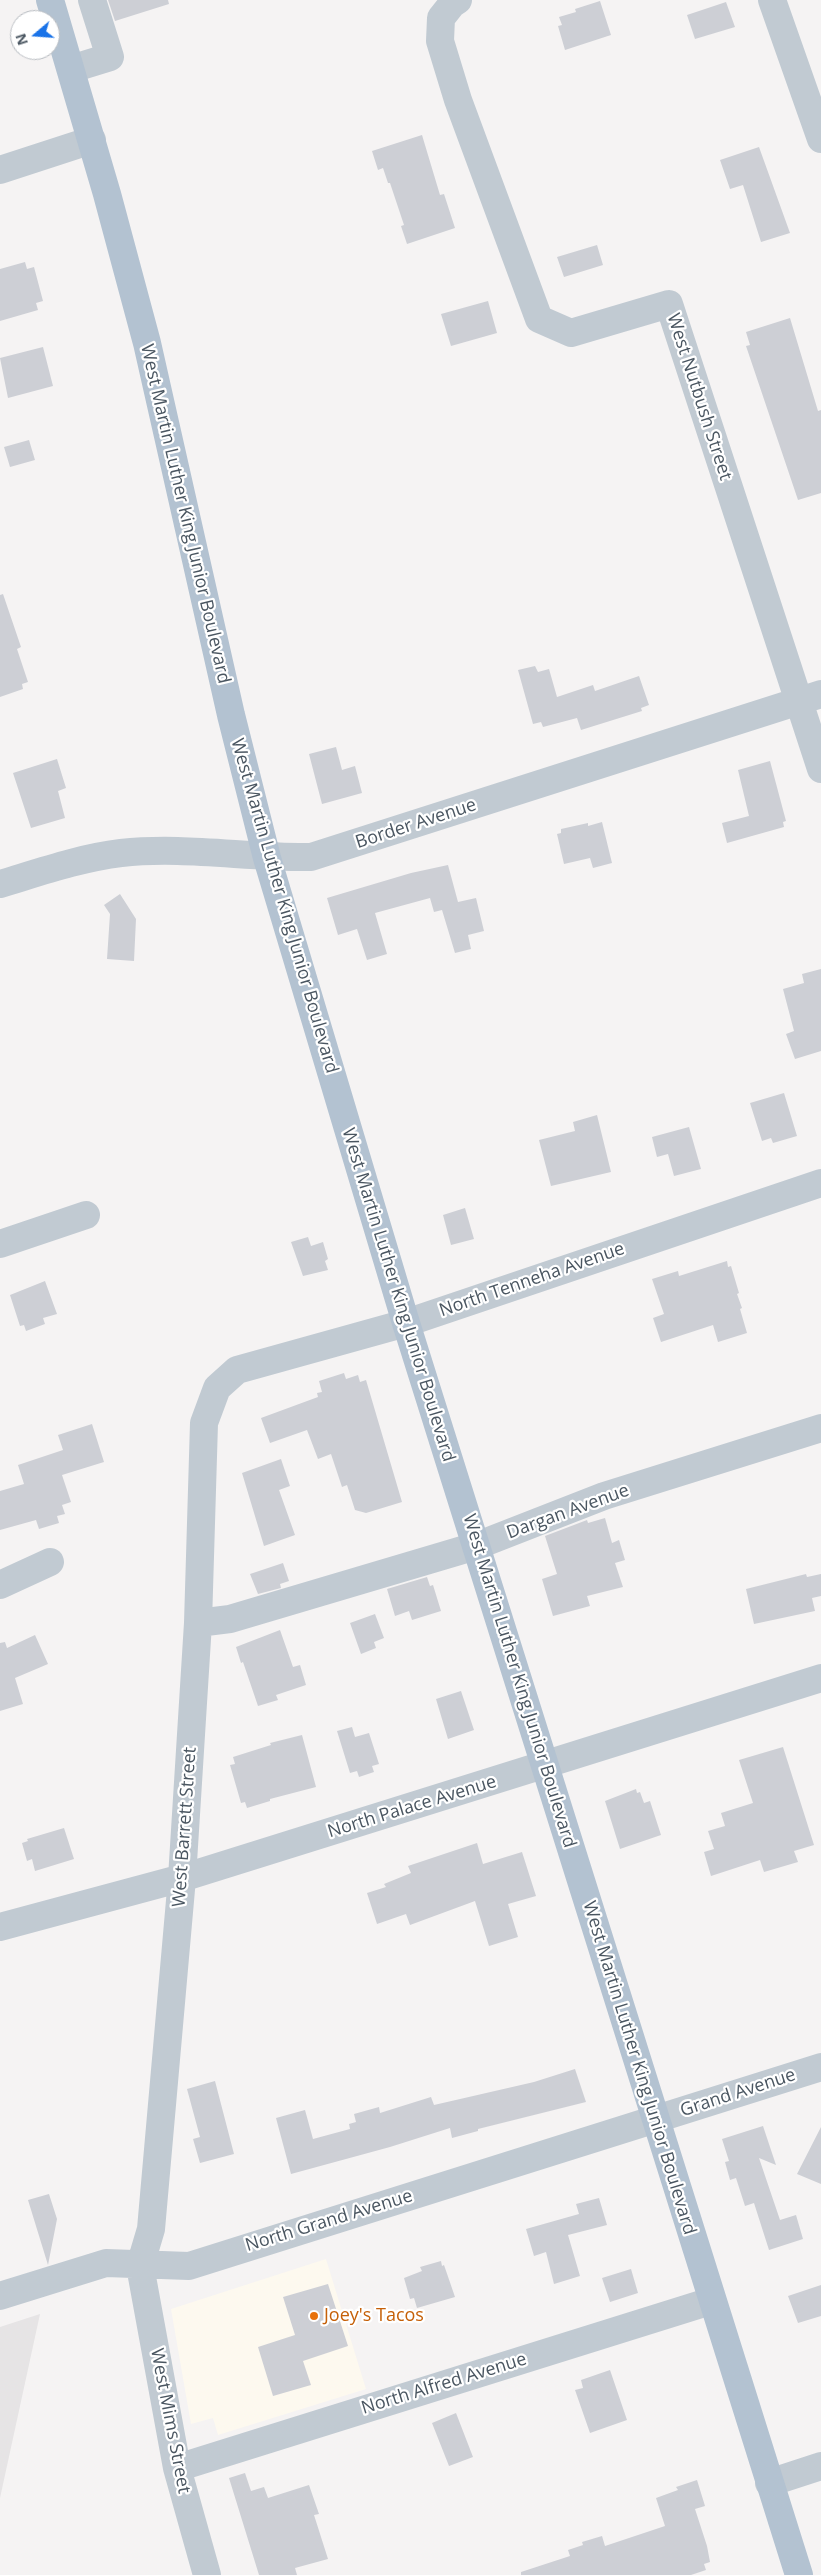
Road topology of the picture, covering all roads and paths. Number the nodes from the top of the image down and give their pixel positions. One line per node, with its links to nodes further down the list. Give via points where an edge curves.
1 (50, 0): 5 (main road, West Martin Luther King Junior Boulevard)
2 (92, 0): 5 (street, via 110,57)
3 (772, 0): 6 (street)
4 (455, 2): 9 (street, West Nutbush Street, via 442,18 440,41 464,118 539,319 571,333 669,304)
5 (70, 70): 7 (main road, West Martin Luther King Junior Boulevard)
6 (821, 139)
7 (92, 140): 8 (street); 11 (main road, West Martin Luther King Junior Boulevard, via 147,342 231,715)
8 (0, 170)
9 (810, 697): 10 (street, West Nutbush Street); 11 (street, Border Avenue, via 311,857)
10 (821, 768)
11 (267, 858): 12 (street, Border Avenue, via 187,852 122,853 57,866); 16 (main road, West Martin Luther King Junior Boulevard)
12 (0, 884)
13 (821, 1183): 16 (street, North Tenneha Avenue)
14 (86, 1215): 15 (street)
15 (0, 1244)
16 (406, 1323): 17 (street, North Tenneha Avenue, via 237,1370); 19 (main road, West Martin Luther King Junior Boulevard)
17 (217, 1388): 22 (street, West Barrett Street, via 204,1423)
18 (821, 1428): 19 (street, Dargan Avenue, via 604,1496)
19 (476, 1546): 22 (street, Dargan Avenue, via 230,1619); 24 (main road, West Martin Luther King Junior Boulevard)
20 (50, 1562): 21 (street)
21 (0, 1585)
22 (198, 1622): 25 (street, West Barrett Street)
23 (821, 1678): 24 (street, North Palace Avenue)
24 (546, 1766): 25 (street, North Palace Avenue); 28 (main road, West Martin Luther King Junior Boulevard)
25 (182, 1878): 26 (street, North Palace Avenue); 29 (street, West Barrett Street, via 151,2229)
26 (0, 1927)
27 (821, 2066): 28 (street, Grand Avenue)
28 (654, 2119): 29 (street, North Grand Avenue, via 189,2266); 31 (main road, West Martin Luther King Junior Boulevard)
29 (140, 2266): 30 (street, North Grand Avenue, via 106,2263); 33 (street, West Mims Street)
30 (0, 2296)
31 (711, 2301): 33 (street, North Alfred Avenue); 34 (main road, West Martin Luther King Junior Boulevard)
32 (821, 2466): 34 (street)
33 (176, 2468): 35 (street, West Mims Street)
34 (769, 2483): 36 (main road, West Martin Luther King Junior Boulevard)
35 (207, 2575)
36 (799, 2575)

